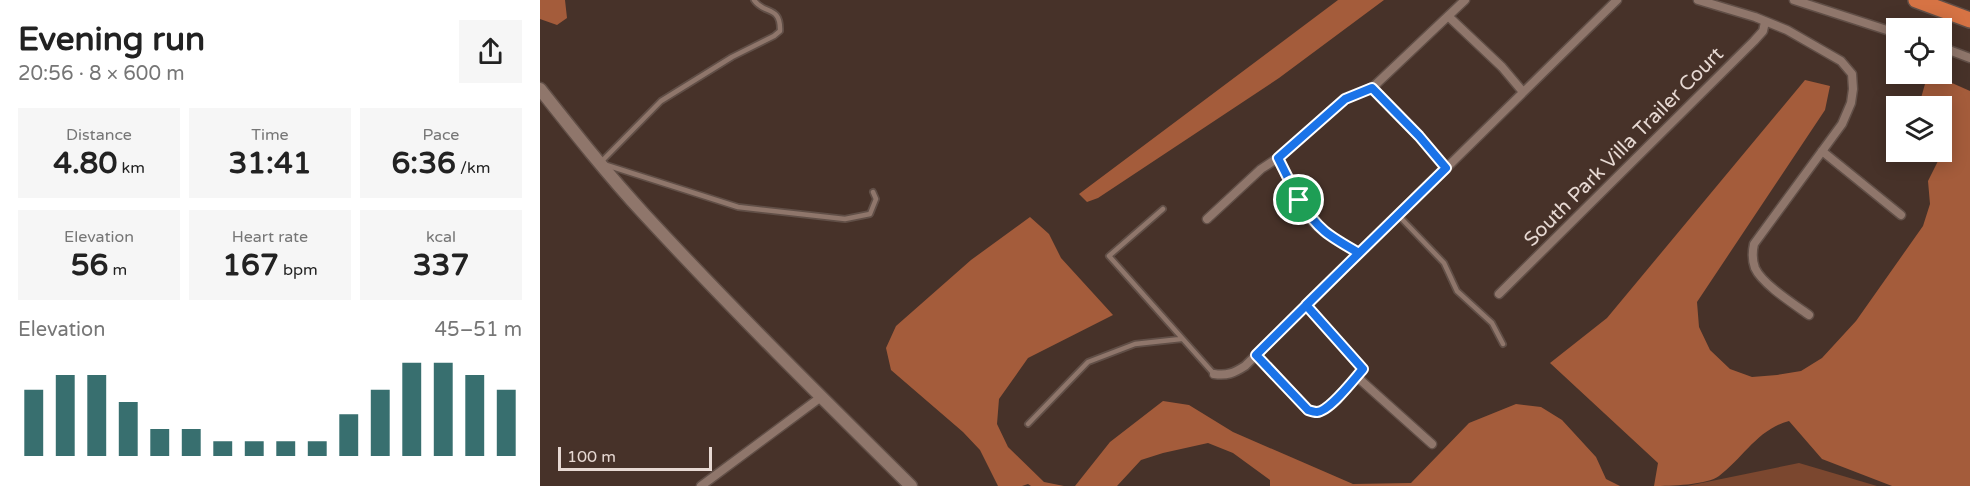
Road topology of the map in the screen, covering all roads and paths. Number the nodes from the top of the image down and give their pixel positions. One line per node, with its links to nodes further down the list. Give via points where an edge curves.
1 (754, 0): 18 (lane, via 777,15 780,31 661,101)
2 (1465, 0): 7 (street)
3 (1617, 0): 15 (street)
4 (1698, 0): 9 (street)
5 (1794, 0): 10 (street)
6 (1916, 0): 8 (highway)
7 (1448, 16): 13 (street); 15 (street)
8 (1970, 20)
9 (1765, 22): 16 (street, via 1841,61 1852,74 1851,103 1842,124); 26 (street, South Park Villa Trailer Court, via 1763,32)
10 (1886, 30)
11 (1952, 51): 12 (street)
12 (1970, 58)
13 (1372, 88): 17 (street, via 1345,99); 19 (street)
14 (540, 89): 18 (main road)
15 (1523, 92): 19 (street)
16 (1822, 151): 23 (street); 28 (street, via 1754,244 1752,257 1756,271)
17 (1278, 158): 24 (street); 25 (street, via 1312,221)
18 (600, 164): 20 (lane, via 738,207 846,219 870,214 876,199); 34 (main road)
19 (1446, 168): 22 (street)
20 (873, 192)
21 (1163, 209): 29 (lane, via 1109,256)
22 (1398, 215): 25 (street); 30 (lane, via 1444,262 1457,291 1492,323)
23 (1901, 215)
24 (1207, 219)
25 (1359, 253): 27 (street)
26 (1499, 294)
27 (1306, 305): 31 (street); 33 (street, via 1363,369)
28 (1809, 315)
29 (1181, 339): 32 (lane); 35 (lane, via 1135,344 1088,362)
30 (1503, 344)
31 (1256, 355): 32 (street, via 1233,373); 33 (street, via 1308,410 1316,413 1336,399)
32 (1214, 374)
33 (1356, 376): 36 (street)
34 (821, 397): 37 (street); 38 (main road)
35 (1028, 424)
36 (1432, 444)
37 (701, 486)
38 (911, 486)

